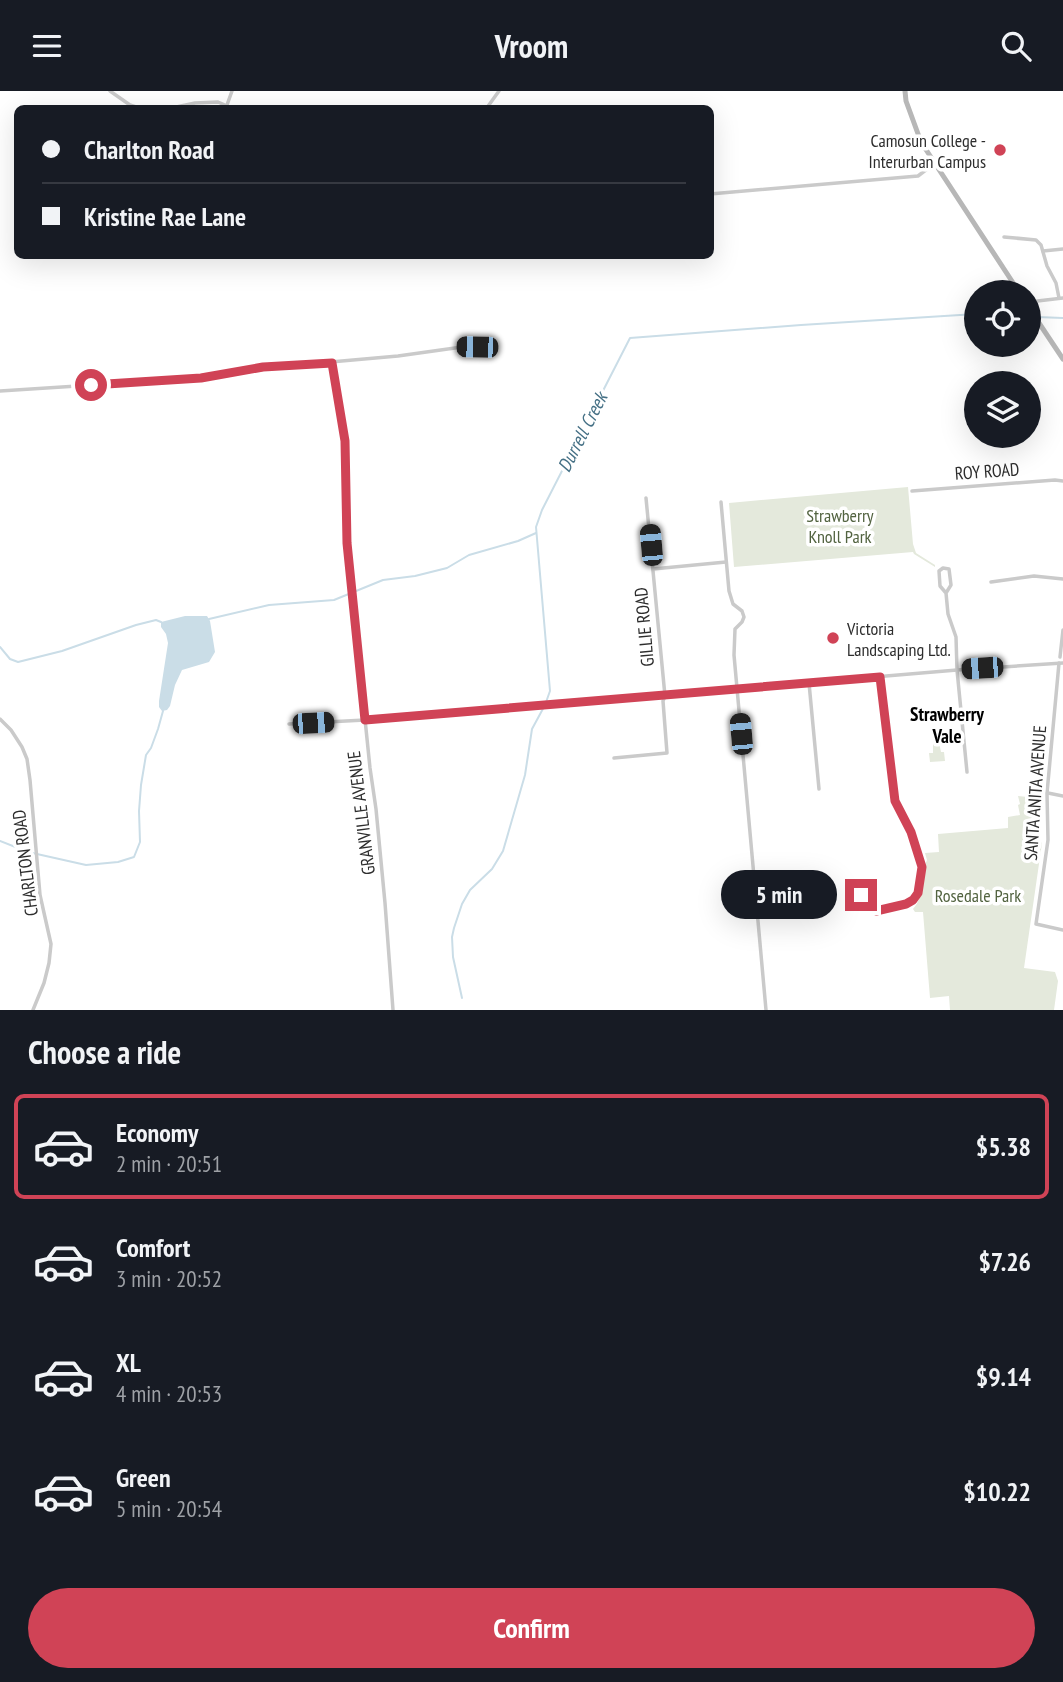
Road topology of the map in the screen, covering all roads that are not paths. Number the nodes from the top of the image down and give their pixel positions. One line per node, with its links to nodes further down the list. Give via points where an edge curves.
1 (110, 91): 3 (street)
2 (905, 91): 6 (main road, via 921,142)
3 (130, 105)
4 (186, 105): 5 (street, via 218,101)
5 (225, 105)
6 (935, 163): 7 (street, via 918,176); 11 (main road)
7 (714, 194)
8 (1004, 237): 10 (street, via 1036,240)
9 (1063, 249): 10 (street)
10 (1043, 251): 12 (street)
11 (1011, 280)
12 (1061, 298): 13 (street)
13 (1041, 302)
14 (1041, 324): 16 (main road)
15 (491, 347): 17 (street)
16 (1063, 359)
17 (332, 363): 18 (street, via 263,367 201,378); 37 (street, GRANVILLE AVENUE, via 345,441 347,543)
18 (0, 391)
19 (1063, 481): 20 (street, ROY ROAD)
20 (912, 491)
21 (646, 498): 24 (street, GILLIE ROAD)
22 (721, 502): 23 (street)
23 (726, 562): 24 (street); 34 (street, via 733,604 744,617 734,634)
24 (653, 569): 35 (street, GILLIE ROAD)
25 (1063, 579): 26 (street, via 1034,576)
26 (991, 582)
27 (946, 593): 27 (street, via 950,571 943,568 940,586); 31 (street, via 956,637)
28 (1063, 631): 29 (street)
29 (1060, 657)
30 (1061, 663): 31 (street); 42 (street, SANTA ANITA AVENUE)
31 (957, 670): 32 (street); 40 (street)
32 (880, 677): 33 (street); 44 (street, via 895,801 922,867 918,893 906,904 876,911)
33 (809, 683): 34 (street); 41 (street)
34 (737, 689): 35 (street); 48 (street)
35 (665, 695): 37 (street); 39 (street, GILLIE ROAD, via 667,753)
36 (0, 719): 46 (street, CHARLTON ROAD, via 27,759 40,895 51,944 44,983)
37 (365, 720): 38 (street); 47 (street, GRANVILLE AVENUE)
38 (289, 724)
39 (614, 758)
40 (967, 772)
41 (819, 789)
42 (1047, 793): 43 (street); 45 (street, SANTA ANITA AVENUE, via 1048,840 1036,925)
43 (1063, 796)
44 (861, 895)
45 (1063, 930)
46 (33, 1010)
47 (393, 1010)
48 (766, 1010)

